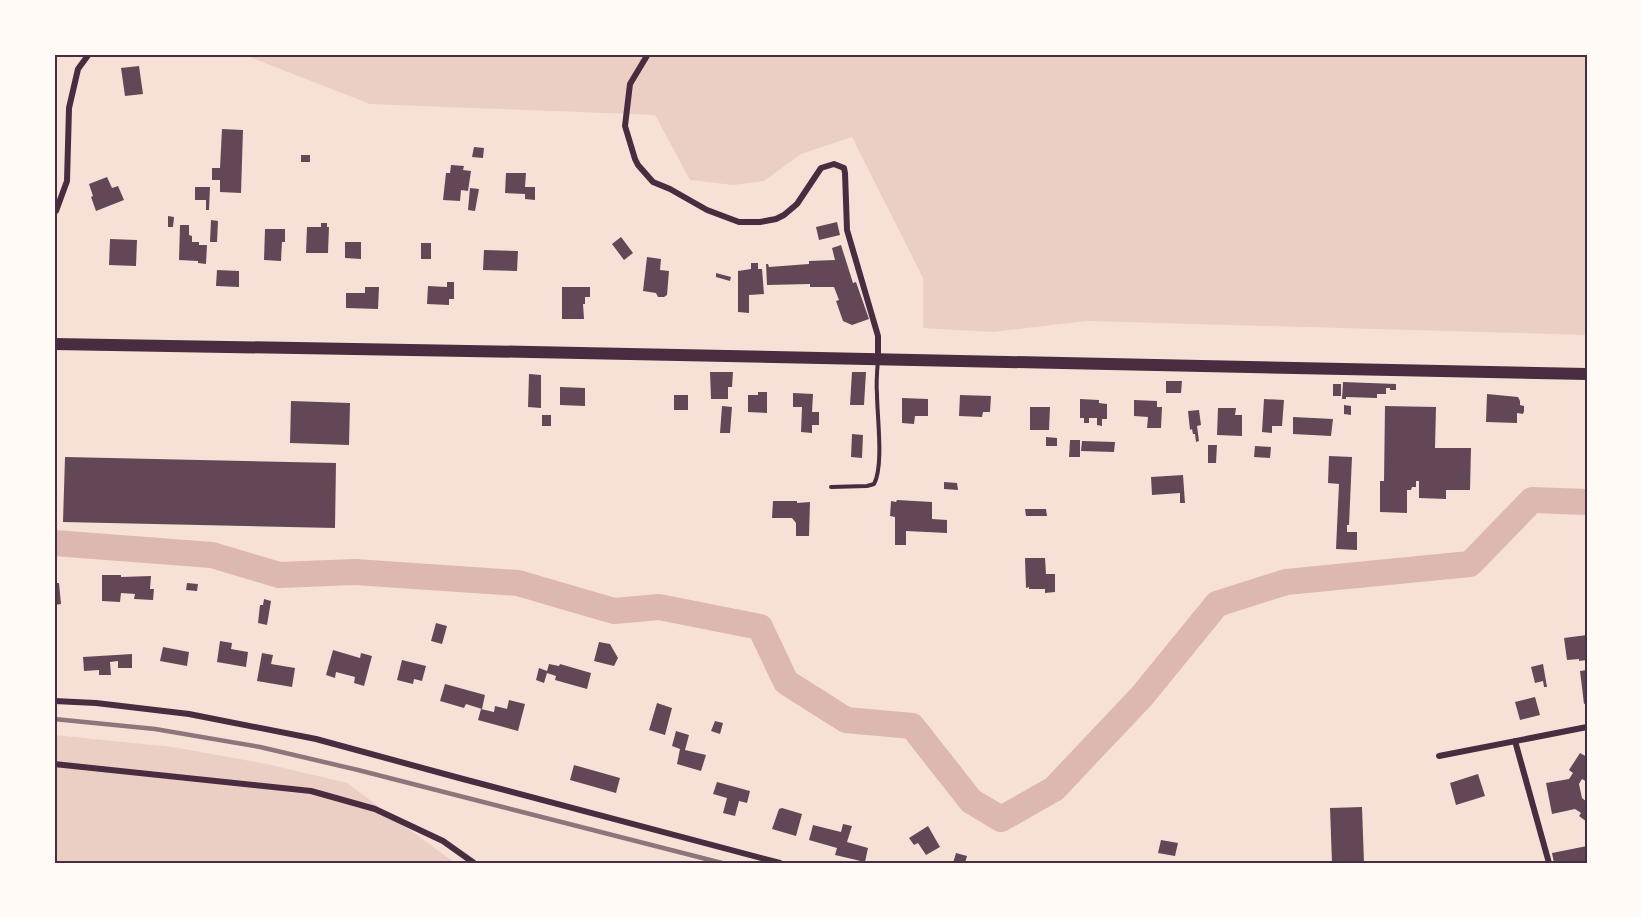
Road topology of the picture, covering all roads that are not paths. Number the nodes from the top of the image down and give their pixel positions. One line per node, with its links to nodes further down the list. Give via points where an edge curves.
1 (89, 54): 3 (street, via 78,69 69,108 68,181)
2 (648, 54): 5 (street, via 630,84 625,126 635,159 653,182 707,210 750,222 784,215 821,168 834,164 844,168 847,230 878,336)
3 (54, 211)
4 (54, 344): 5 (main road)
5 (878, 360): 6 (main road); 7 (lane, via 878,477 867,486)
6 (1587, 374)
7 (831, 487)
8 (54, 701): 14 (street, via 189,714 316,739)
9 (1587, 727): 10 (street)
10 (1515, 741): 11 (street); 15 (street)
11 (1439, 756)
12 (54, 764): 13 (street, via 311,791 375,809 443,841)
13 (474, 863)
14 (780, 863)
15 (1549, 863)

